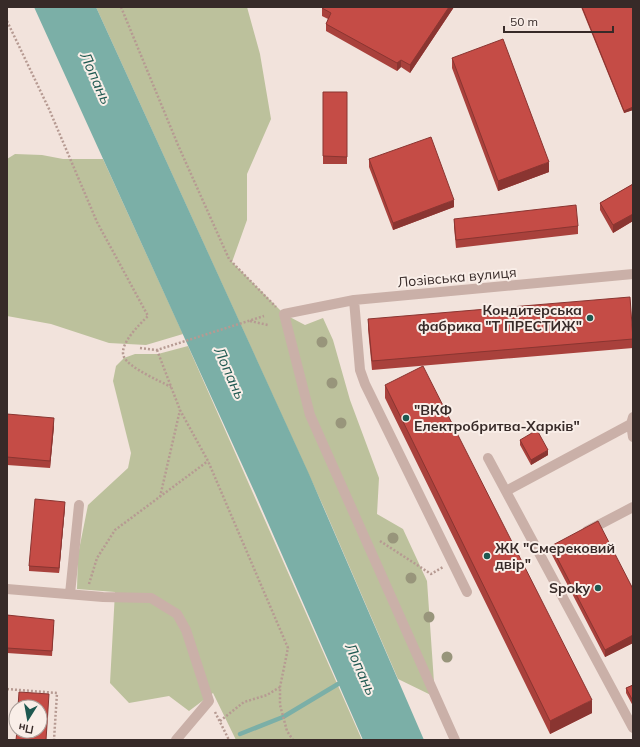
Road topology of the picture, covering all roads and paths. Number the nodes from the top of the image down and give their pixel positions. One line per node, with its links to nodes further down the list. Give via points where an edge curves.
1 (121, 7): 5 (path, via 229,259)
2 (7, 21): 11 (path, via 49,109 97,222 148,316 133,330 122,351 124,358 136,368)
3 (633, 274): 4 (street, Лозівська вулиця)
4 (354, 300): 5 (street, Лозівська вулиця); 23 (street, via 360,370 365,384)
5 (284, 314): 21 (street, via 310,415)
6 (264, 316): 7 (path)
7 (250, 321): 8 (path); 10 (path)
8 (268, 325)
9 (140, 348): 10 (path)
10 (156, 350): 11 (path)
11 (171, 387): 12 (path)
12 (180, 410): 16 (path); 18 (path)
13 (632, 421): 14 (street); 17 (street)
14 (633, 437)
15 (488, 458): 17 (street)
16 (208, 462): 18 (path); 28 (path, via 288,648)
17 (506, 491): 32 (street, via 544,553)
18 (160, 497): 27 (path, via 115,530 97,558)
19 (79, 505): 26 (street)
20 (633, 507): 22 (street)
21 (361, 529): 23 (path, via 431,574); 37 (street)
22 (580, 534)
23 (452, 562): 25 (street)
24 (7, 589): 26 (street)
25 (467, 592)
26 (70, 594): 27 (street)
27 (86, 596): 30 (street, via 151,598 177,614 186,630)
28 (280, 687): 31 (path, via 244,702); 36 (path, via 280,705 287,731)
29 (7, 689): 33 (path, via 58,693)
30 (210, 701): 31 (path); 34 (street)
31 (220, 721): 35 (path)
32 (633, 728)
33 (54, 740)
34 (176, 740)
35 (229, 740)
36 (293, 740)
37 (455, 740)

